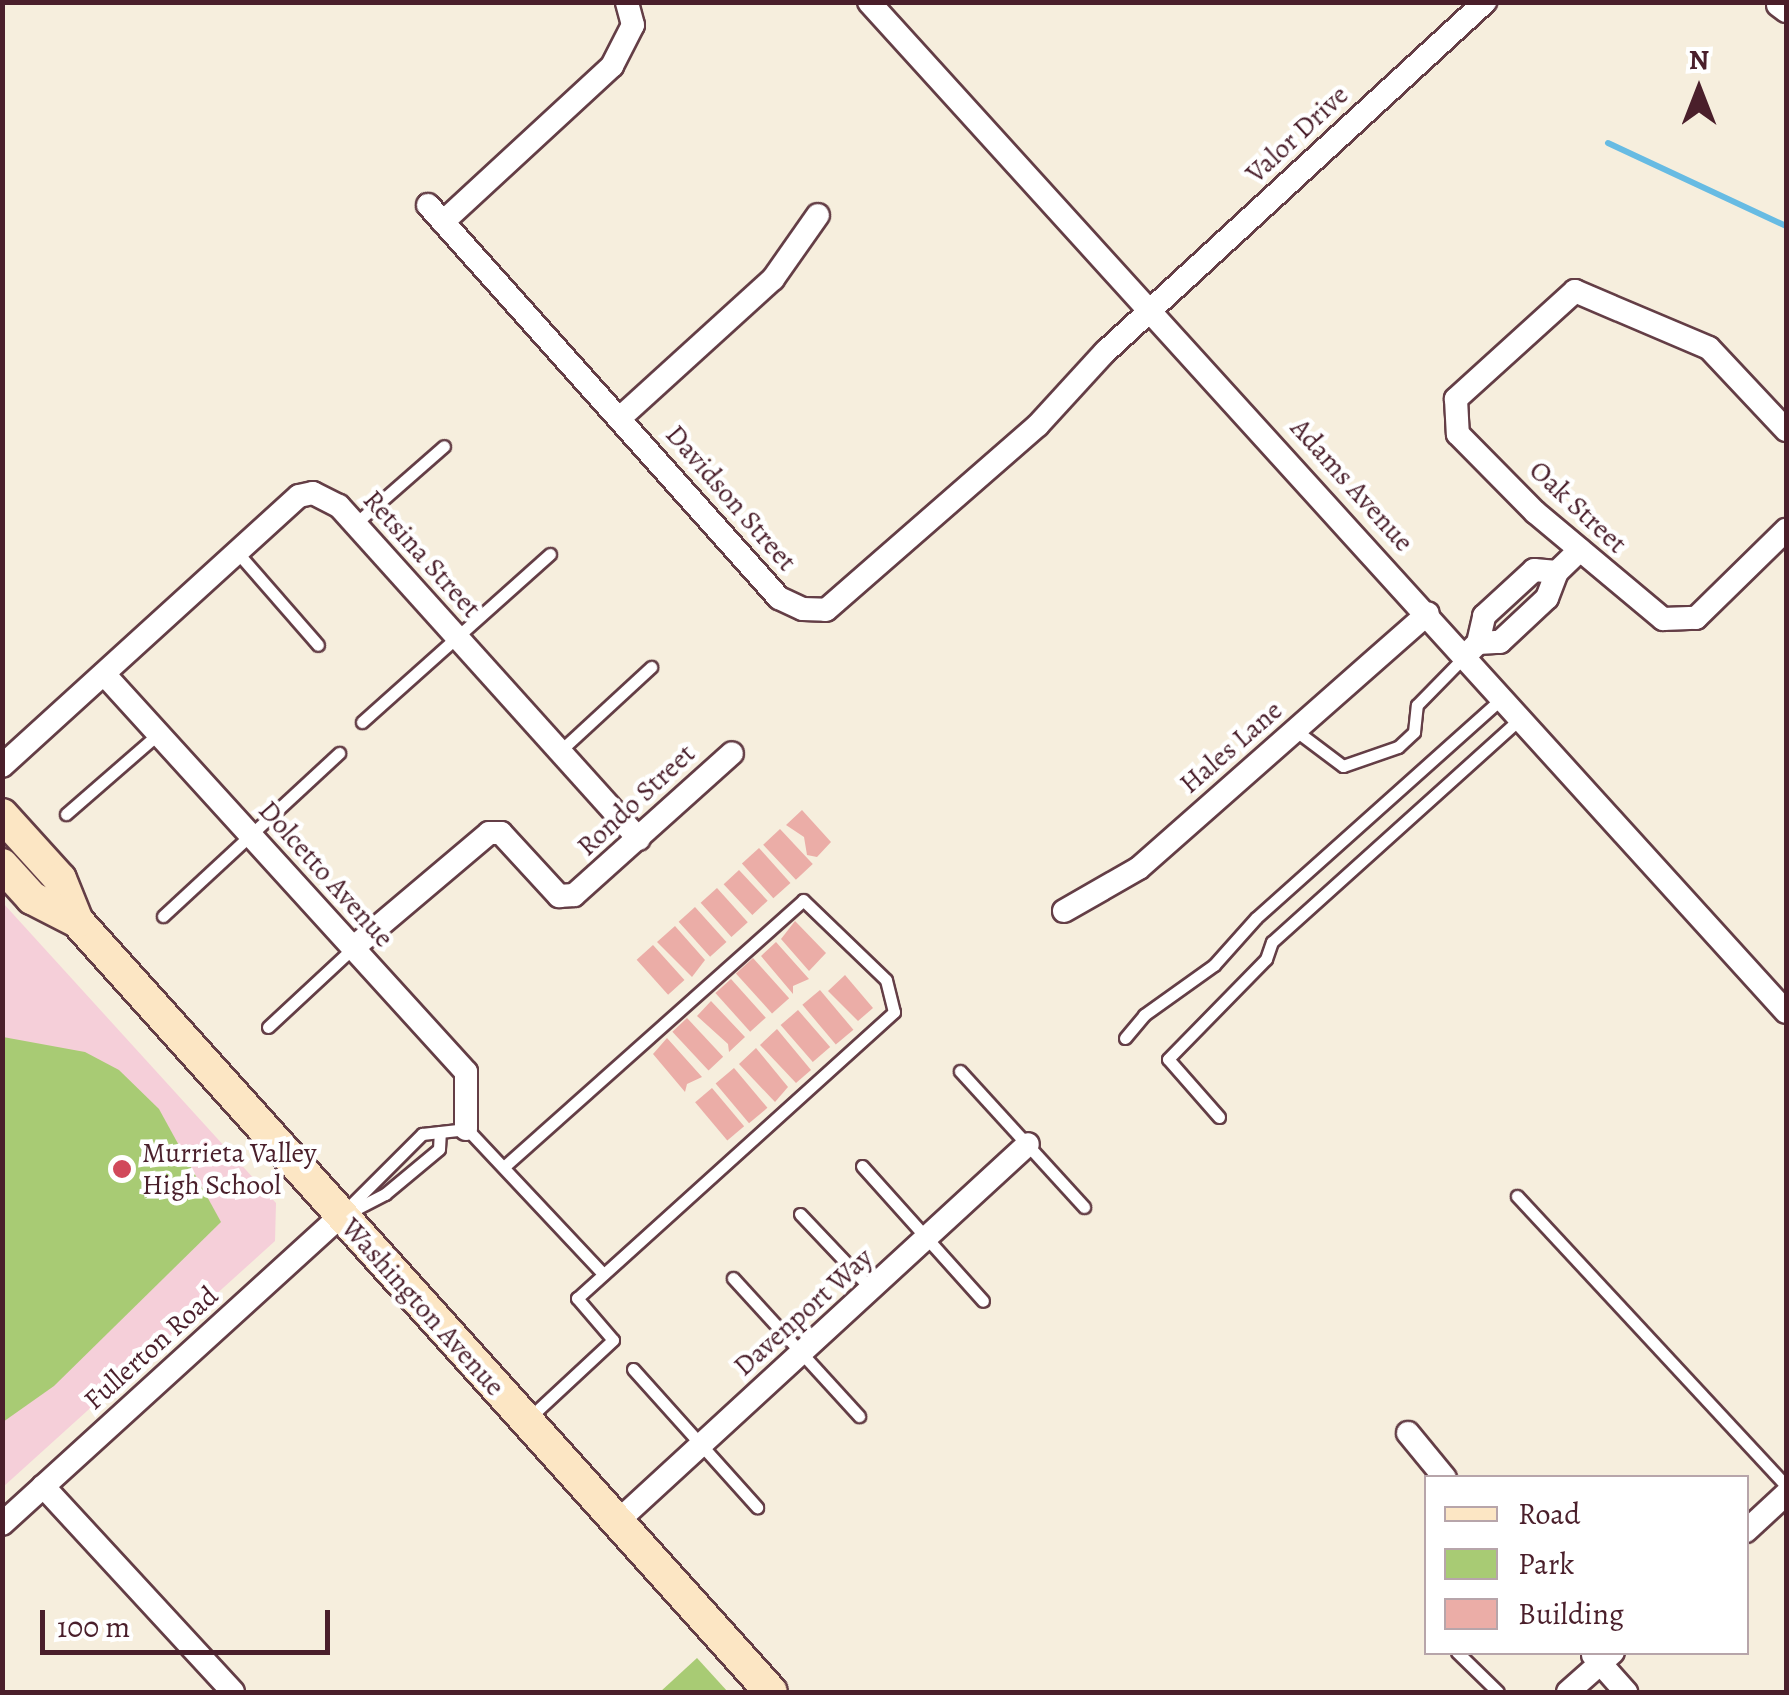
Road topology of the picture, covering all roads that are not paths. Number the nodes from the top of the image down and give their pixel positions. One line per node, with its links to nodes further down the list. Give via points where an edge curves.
1 (627, 2): 6 (street, Davidson Street, via 633,26 612,66 436,213)
2 (869, 2): 5 (street, Adams Avenue)
3 (1478, 5): 5 (street, Valor Drive)
4 (818, 216): 6 (street, via 773,279)
5 (1151, 310): 6 (street, Davidson Street, via 1038,425 826,610 803,610 779,598); 16 (street, Adams Avenue)
6 (620, 418)
7 (1786, 430): 11 (street, Oak Street, via 1710,348 1575,291 1456,398 1458,434)
8 (444, 446): 9 (lane)
9 (355, 524): 12 (street, Retsina Street, via 326,496 298,496); 18 (street, Retsina Street)
10 (1786, 530): 11 (street, Oak Street, via 1696,618 1664,619)
11 (1580, 550): 14 (street)
12 (237, 552): 19 (lane); 22 (street, Retsina Street)
13 (550, 554): 18 (lane)
14 (1557, 572): 15 (street, via 1534,570); 17 (street, via 1547,598)
15 (1510, 592): 17 (street); 20 (street, via 1484,616)
16 (1428, 613): 20 (street, Adams Avenue); 26 (street, Hales Lane)
17 (1530, 613): 20 (street, via 1500,642)
18 (457, 637): 25 (lane); 28 (street, Retsina Street)
19 (318, 646)
20 (1472, 649): 23 (street, Adams Avenue); 26 (lane, via 1417,705 1414,732 1398,747 1343,766)
21 (651, 667): 28 (lane)
22 (104, 674): 27 (street, Dolcetto Avenue); 31 (street, Retsina Street)
23 (1504, 696): 24 (street, Adams Avenue); 43 (lane, via 1256,918 1214,965)
24 (1522, 716): 41 (street, Adams Avenue); 45 (lane, via 1272,942 1266,958 1168,1059)
25 (362, 722)
26 (1296, 730): 37 (street, Hales Lane, via 1139,868)
27 (158, 734): 32 (lane); 34 (street, Dolcetto Avenue)
28 (560, 752): 35 (street, Retsina Street)
29 (340, 753): 34 (lane)
30 (732, 753): 35 (street, Rondo Street)
31 (2, 766)
32 (66, 814)
33 (2, 815): 39 (main road, Washington Avenue, via 60,879)
34 (250, 835): 38 (lane); 40 (street, Dolcetto Avenue)
35 (639, 839): 40 (street, Rondo Street, via 587,886 558,896 501,833 489,833)
36 (2, 865): 39 (main road, Washington Avenue, via 32,898)
37 (1064, 911)
38 (164, 916)
39 (77, 921): 54 (main road, Washington Avenue)
40 (353, 948): 42 (lane); 46 (street, Dolcetto Avenue, via 466,1072)
41 (1786, 1012)
42 (268, 1026)
43 (1125, 1038)
44 (960, 1071): 48 (lane)
45 (1218, 1117)
46 (466, 1130): 47 (lane); 49 (lane)
47 (440, 1132): 54 (lane, via 422,1134); 54 (lane, via 439,1149 385,1194)
48 (1028, 1144): 52 (lane); 55 (street, Davenport Way)
49 (506, 1165): 56 (lane); 56 (lane, via 804,900 886,980 894,1012)
50 (862, 1166): 55 (lane)
51 (1518, 1196): 67 (lane)
52 (1084, 1207)
53 (800, 1214): 58 (lane)
54 (341, 1216): 63 (main road, Washington Avenue); 68 (street, Fullerton Road)
55 (928, 1239): 58 (street, Davenport Way); 59 (lane)
56 (603, 1274): 63 (lane, via 577,1298 613,1340)
57 (733, 1278): 60 (lane)
58 (872, 1290): 60 (street, Davenport Way)
59 (983, 1301)
60 (801, 1354): 62 (lane); 65 (street, Davenport Way)
61 (633, 1368): 65 (lane)
62 (859, 1416)
63 (527, 1420): 71 (main road, Washington Avenue)
64 (1408, 1433): 66 (street)
65 (702, 1444): 70 (lane); 71 (street, Davenport Way)
66 (1443, 1475)
67 (1786, 1485)
68 (44, 1486): 72 (street, Fullerton Road); 76 (street)
69 (1786, 1494): 73 (street)
70 (758, 1507)
71 (616, 1522): 77 (main road, Washington Avenue)
72 (2, 1524)
73 (1749, 1528)
74 (1460, 1655): 78 (lane)
75 (1602, 1656): 79 (street); 80 (street)
76 (232, 1692)
77 (770, 1692)
78 (1498, 1692)
79 (1568, 1692)
80 (1626, 1692)

